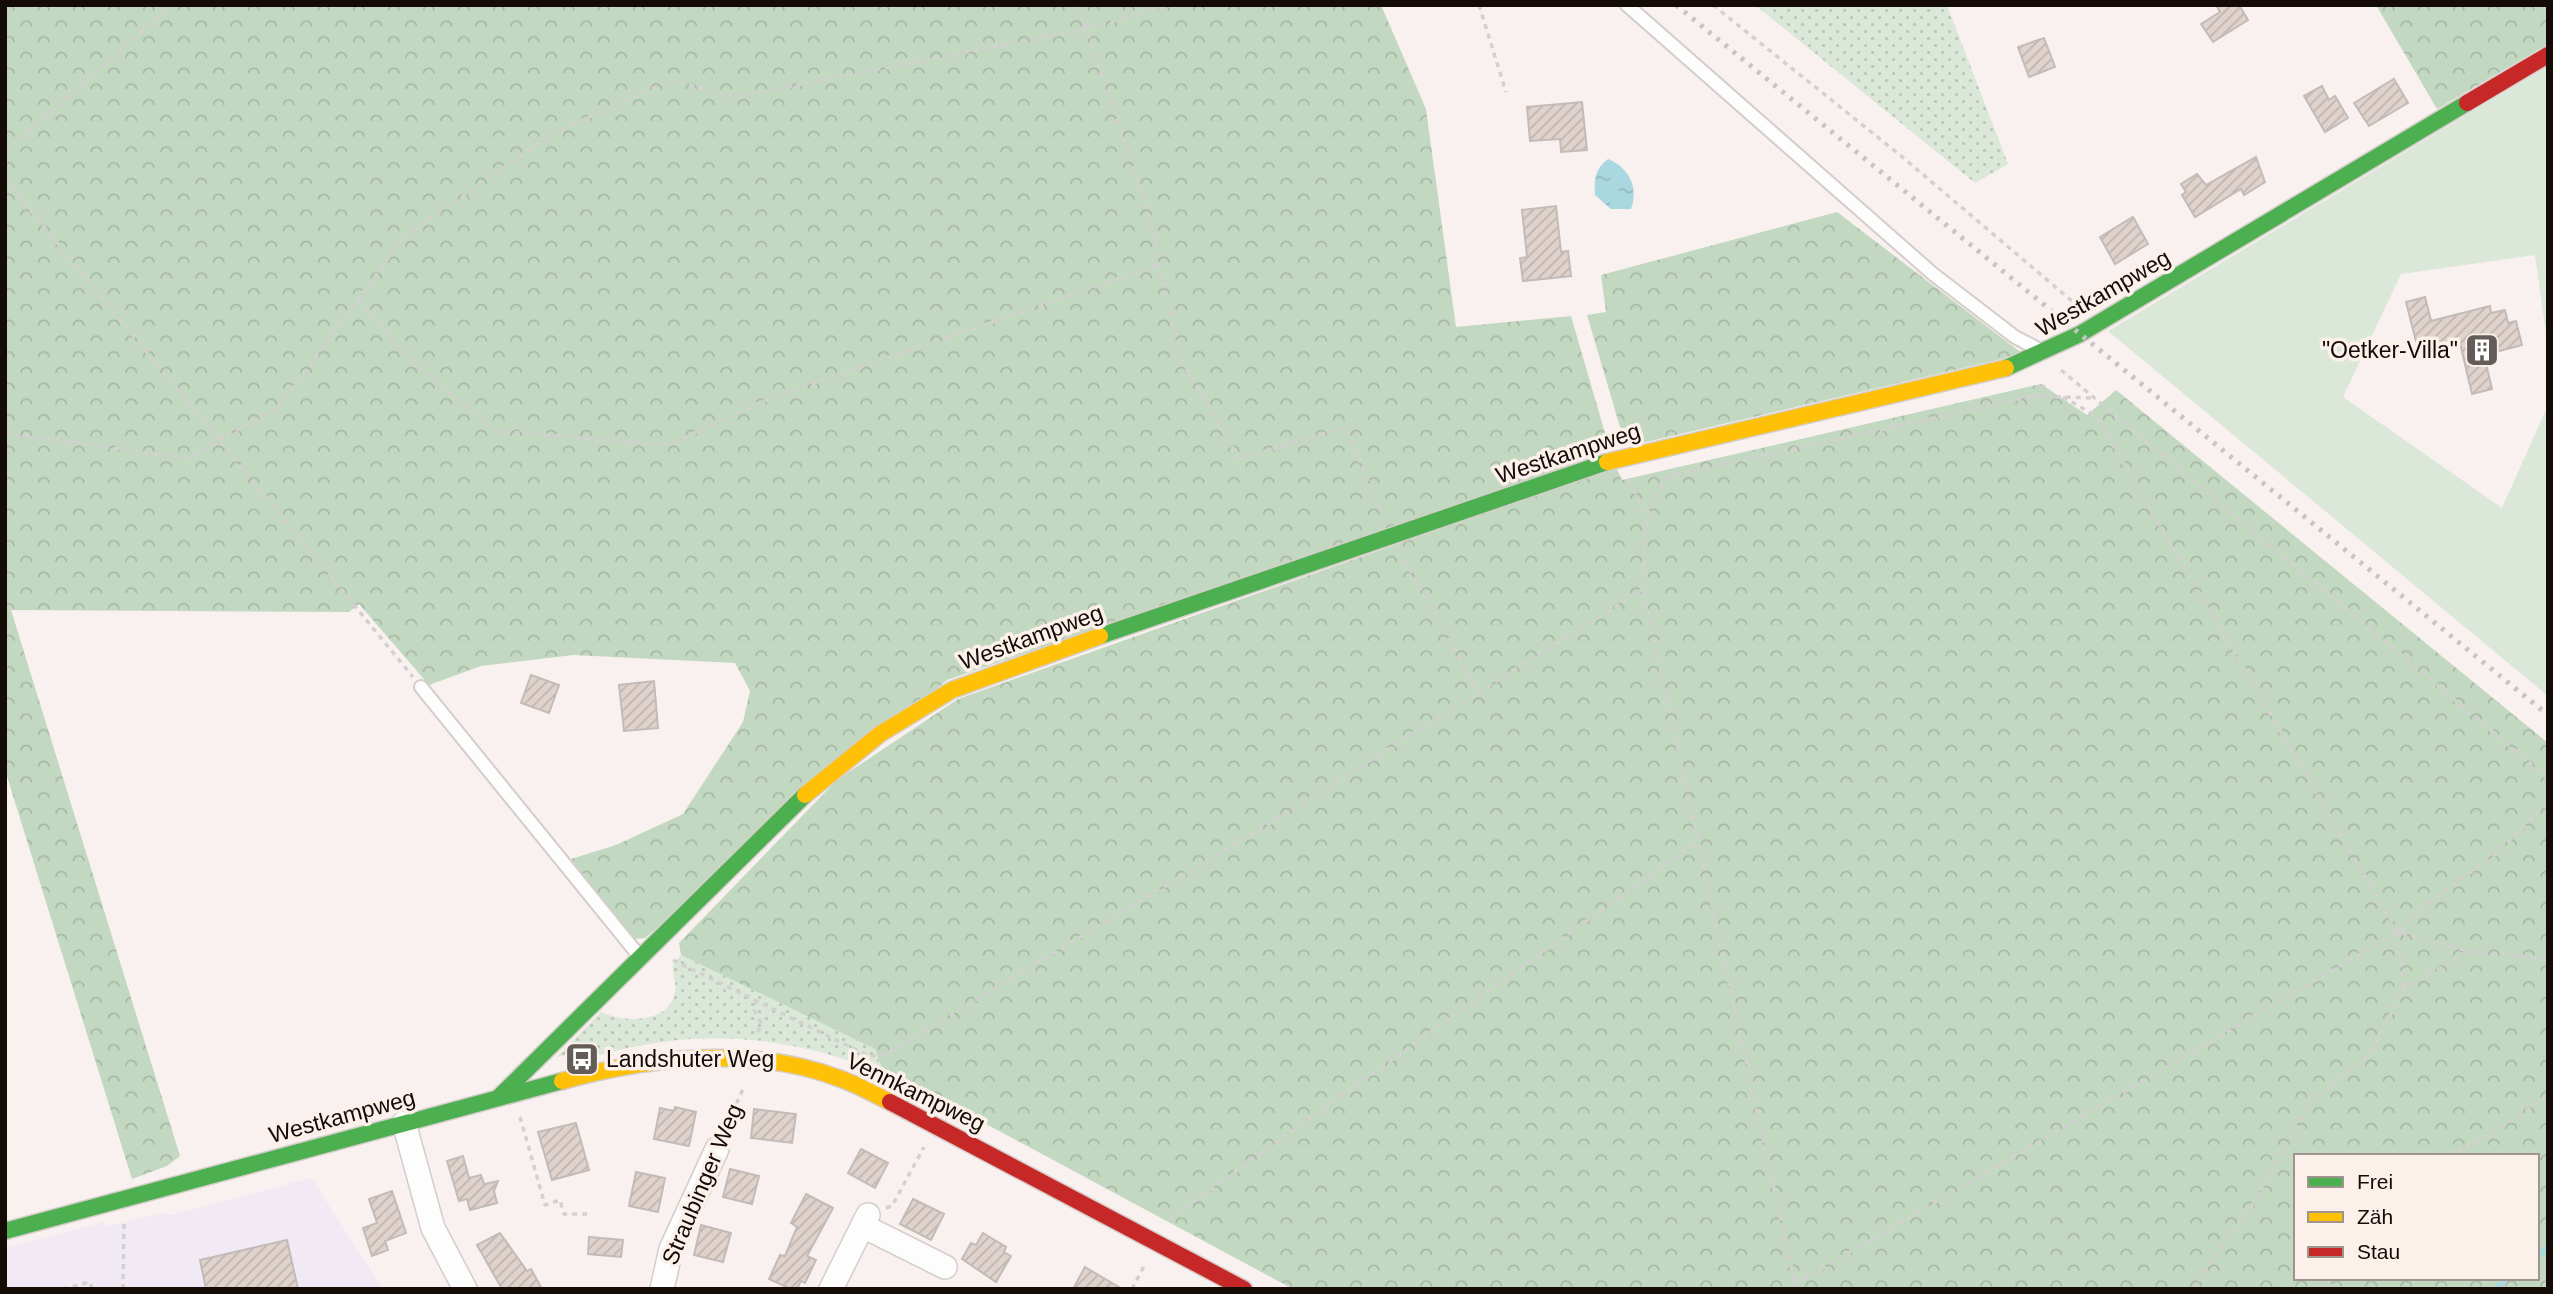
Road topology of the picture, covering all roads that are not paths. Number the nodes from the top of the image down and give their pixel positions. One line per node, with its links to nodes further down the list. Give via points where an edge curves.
1 (1627, 5): 3 (lane, via 1914,258)
2 (2548, 55): 3 (street, Westkampweg)
3 (2045, 354): 5 (street, Westkampweg, via 2014,366 1619,458 952,690 880,734 832,771)
4 (421, 687): 5 (lane)
5 (644, 953): 6 (street, Westkampweg)
6 (498, 1098): 7 (street, Westkampweg); 14 (street, Vennkampweg, via 621,1066 676,1058 750,1059 839,1078)
7 (404, 1123): 9 (street, Westkampweg); 11 (street, via 433,1228)
8 (717, 1149): 12 (street, Straubinger Weg, via 671,1249)
9 (5, 1231)
10 (945, 1267): 13 (street, via 865,1221)
11 (465, 1289)
12 (662, 1289)
13 (831, 1289)
14 (1244, 1289)

